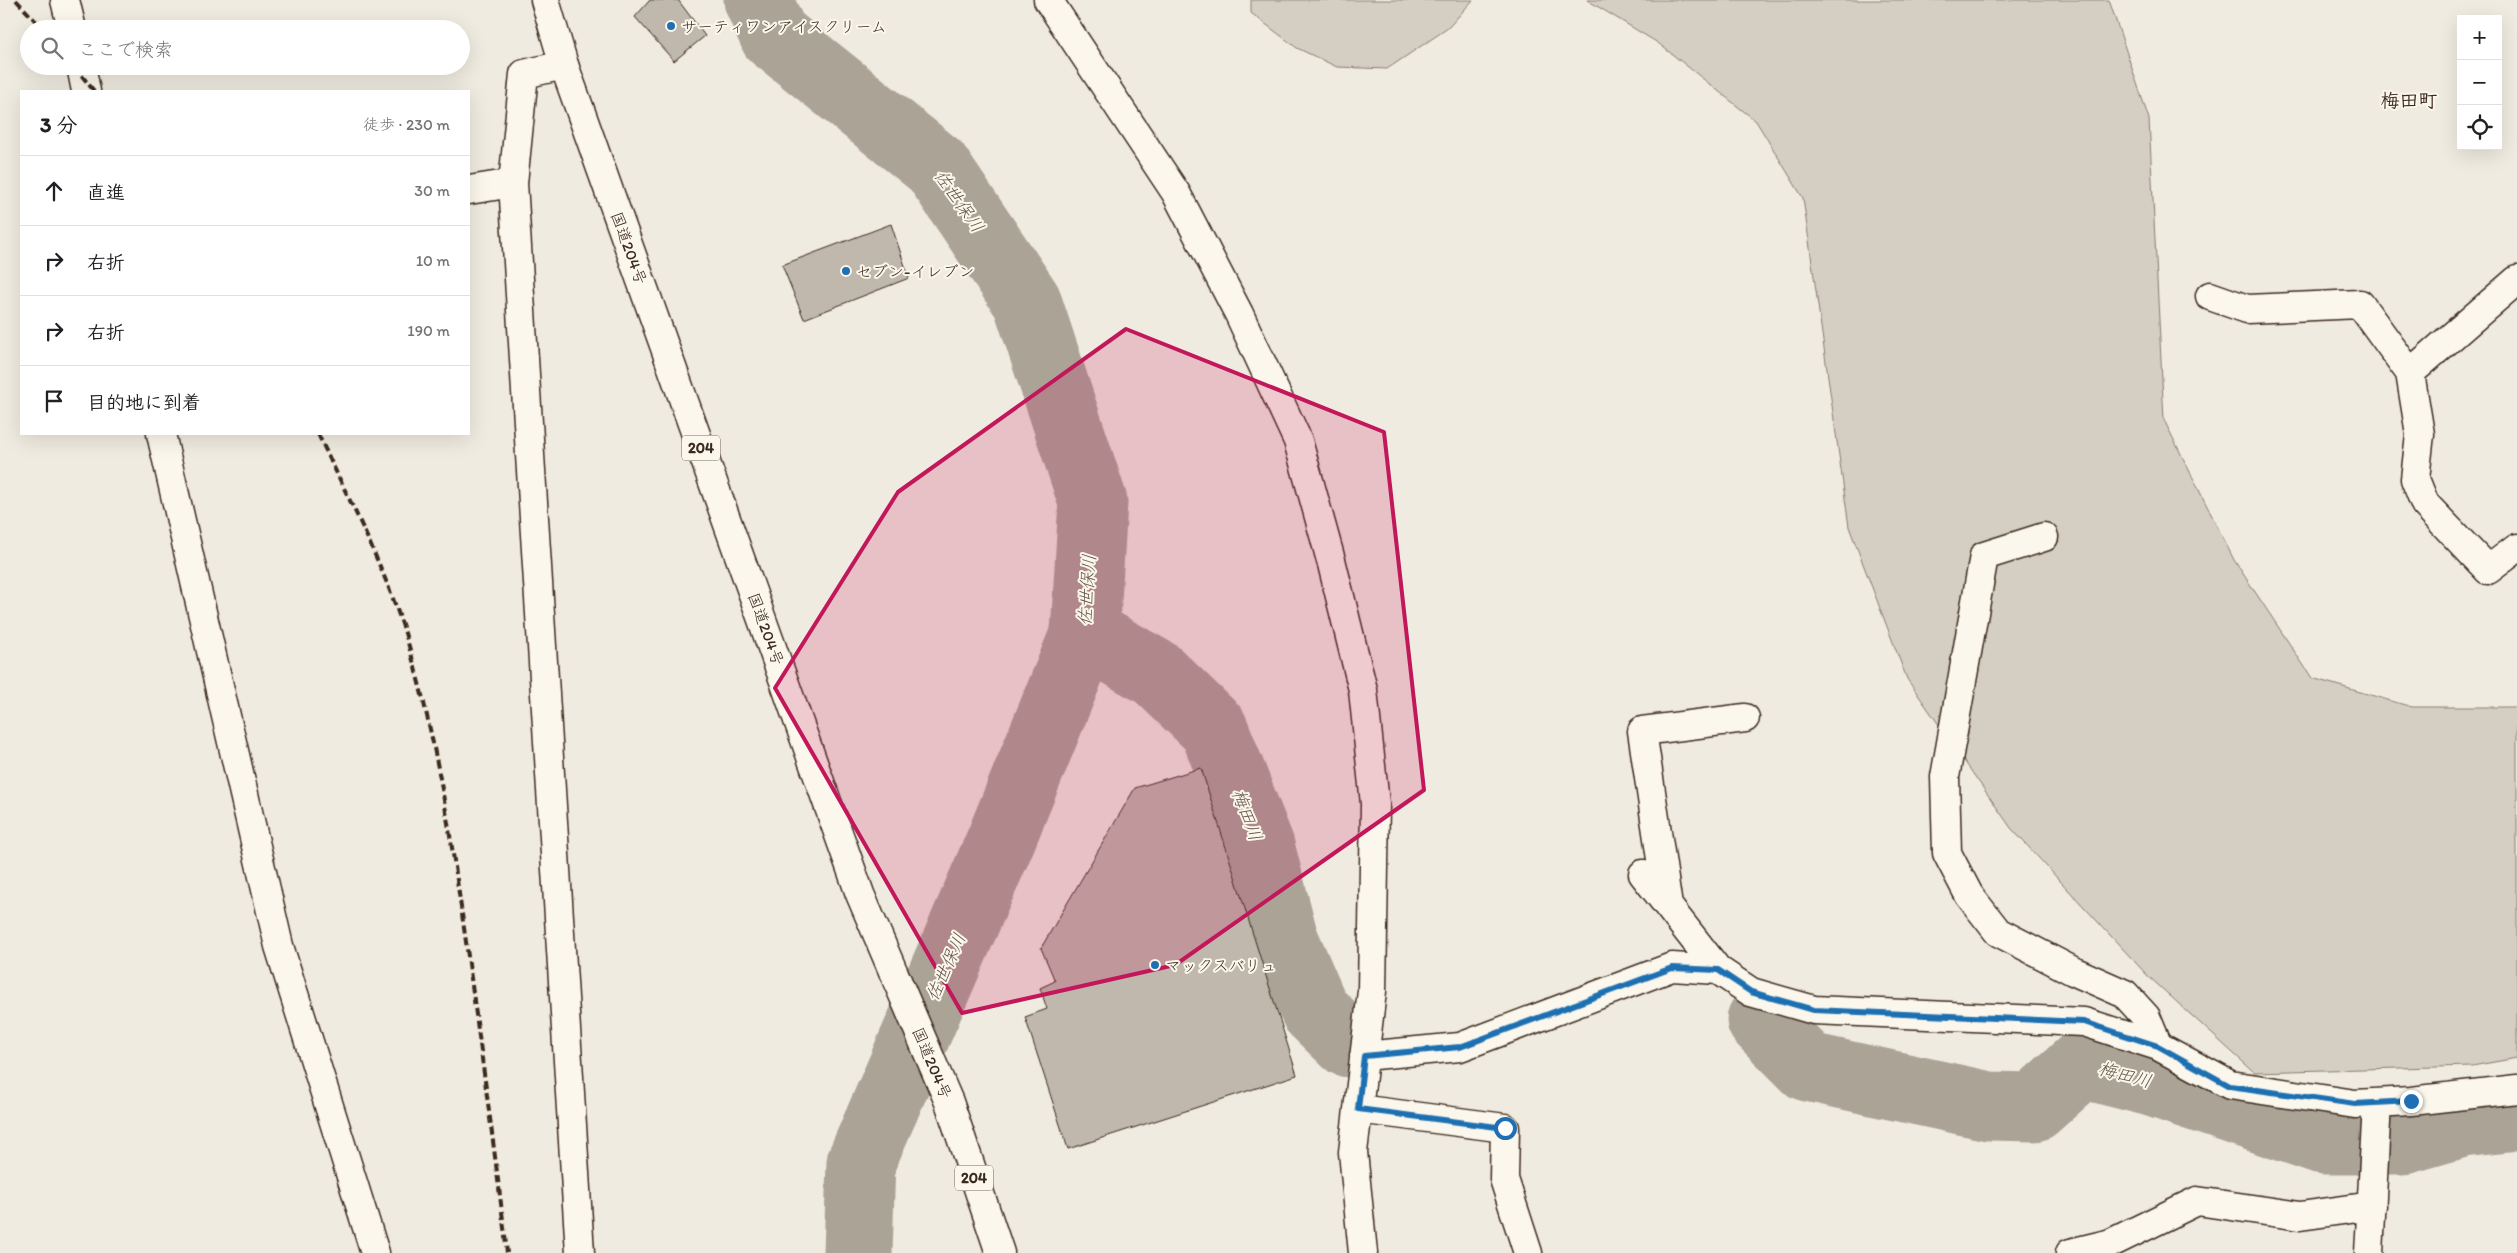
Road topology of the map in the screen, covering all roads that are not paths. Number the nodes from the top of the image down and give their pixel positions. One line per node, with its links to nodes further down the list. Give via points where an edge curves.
1 (65, 0): 4 (main road)
2 (545, 0): 5 (main road, 国道204号 / 204)
3 (1048, 0): 21 (main road, via 1176,193 1239,314 1298,441 1363,690 1374,804 1372,991)
4 (70, 20)
5 (564, 65): 8 (main road, via 524,74); 28 (main road, 国道204号 / 204, via 860,894 949,1102)
6 (83, 75): 7 (main road)
7 (86, 90)
8 (513, 183): 9 (main road); 27 (main road)
9 (470, 190)
10 (2517, 280): 12 (main road)
11 (2210, 296): 12 (main road, via 2247,309 2360,304)
12 (2410, 373): 15 (main road, via 2420,434 2415,479 2425,504 2488,570)
13 (161, 435): 26 (main road, via 279,946)
14 (2044, 536): 20 (main road, via 1984,556 1945,777 1946,853 1969,895 1998,932 2125,994 2146,1017)
15 (2517, 548)
16 (1745, 718): 18 (main road, via 1642,731)
17 (1643, 874): 18 (main road)
18 (1668, 906): 19 (main road)
19 (1718, 970): 20 (main road, via 1751,992 1814,1010 2084,1022); 21 (main road, via 1672,968 1460,1047)
20 (2158, 1046): 23 (main road, via 2230,1086 2355,1104)
21 (1364, 1056): 24 (main road)
22 (2517, 1089): 23 (main road)
23 (2377, 1103): 25 (main road)
24 (1358, 1109): 29 (main road, via 1353,1152); 30 (main road, via 1505,1128 1504,1179)
25 (2372, 1206): 31 (main road, via 2300,1216 2197,1201 2111,1243); 32 (main road)
26 (375, 1253)
27 (580, 1253)
28 (1000, 1253)
29 (1363, 1253)
30 (1528, 1253)
31 (2070, 1253)
32 (2369, 1253)

